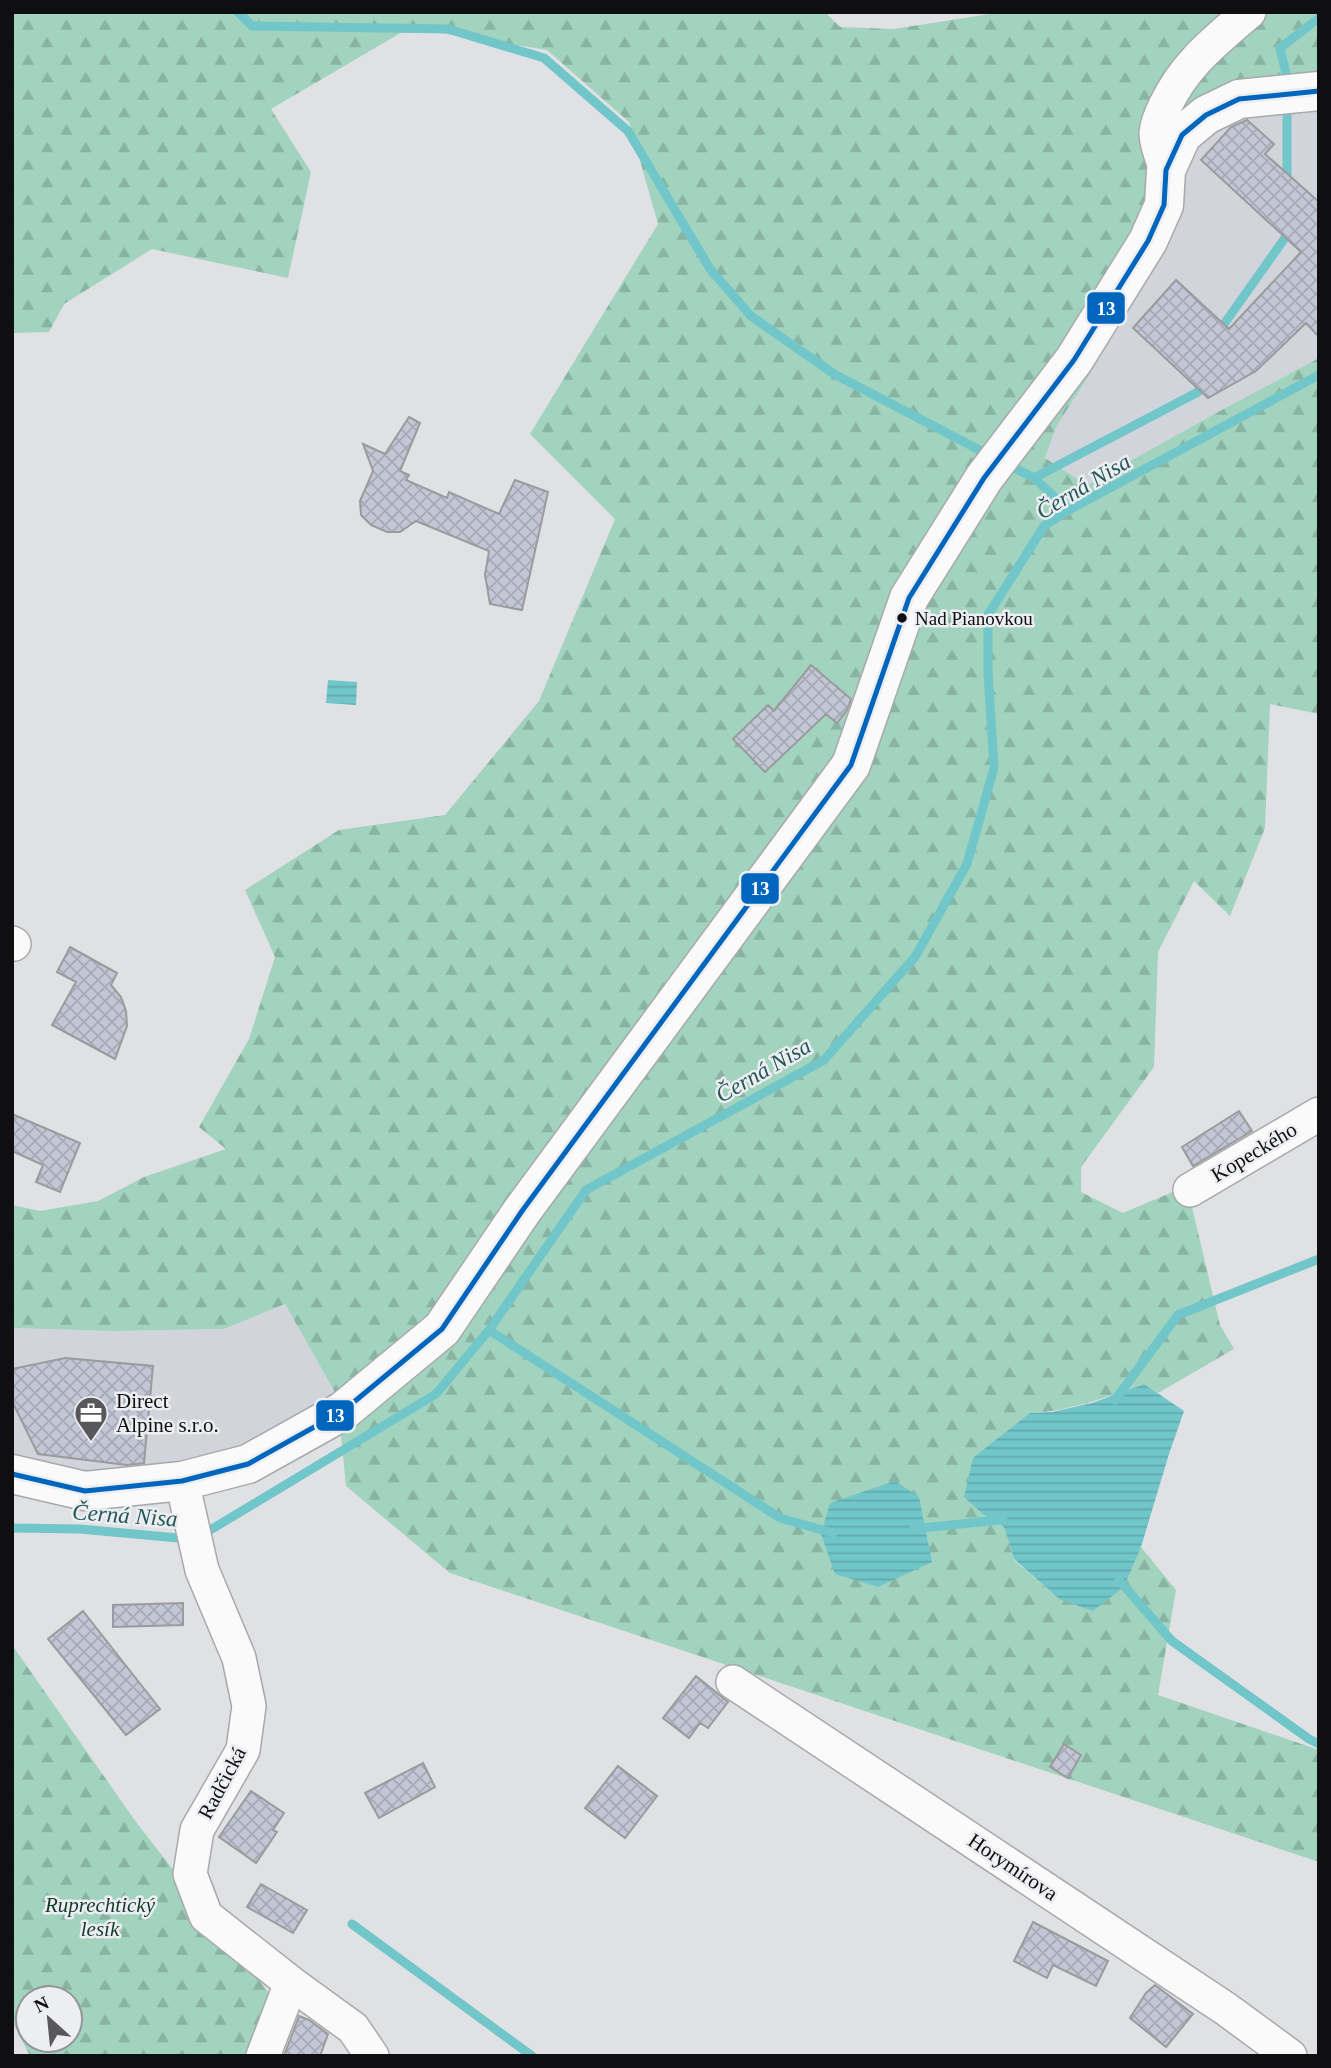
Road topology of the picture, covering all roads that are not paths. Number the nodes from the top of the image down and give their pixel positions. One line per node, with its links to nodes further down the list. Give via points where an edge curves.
1 (1249, 12): 3 (street, via 1199,54 1173,88 1156,132)
2 (1319, 91): 3 (street, via 1240,99 1206,114 1182,135)
3 (1166, 170): 7 (street, via 1164,205 1148,242 1074,360 984,478 909,598 851,765 522,1211 442,1329 344,1411)
4 (1319, 1114): 5 (street, Kopeckého)
5 (1190, 1190)
6 (16, 1467): 7 (street, via 85,1491)
7 (186, 1498): 9 (street, Radčická, via 202,1570 239,1658 249,1706 243,1750 197,1830 190,1874 206,1916)
8 (733, 1682): 12 (street, Horymírova, via 1226,2008)
9 (291, 1983): 10 (street); 11 (street, Radčická, via 353,2028)
10 (263, 2056)
11 (372, 2056)
12 (1290, 2056)

